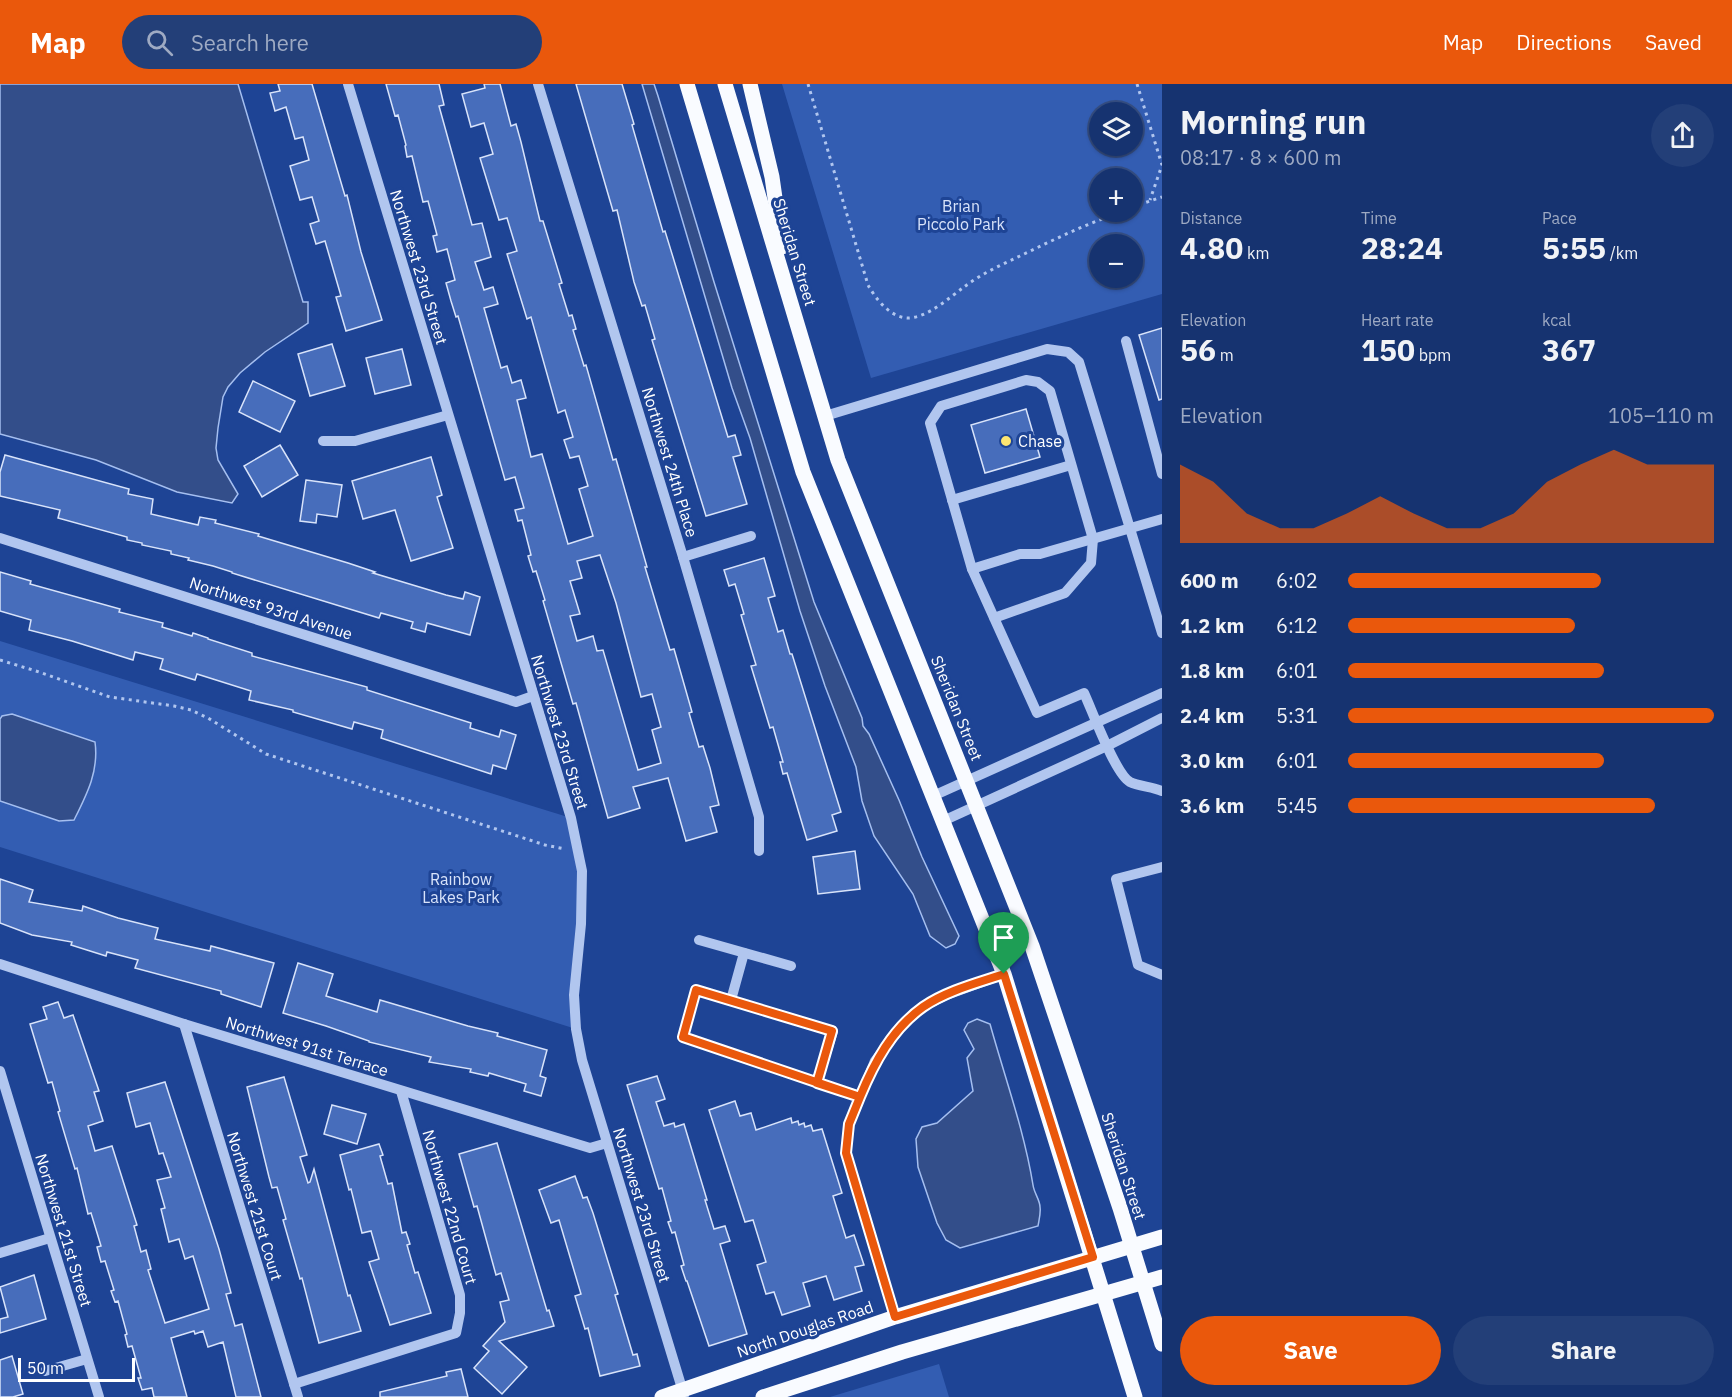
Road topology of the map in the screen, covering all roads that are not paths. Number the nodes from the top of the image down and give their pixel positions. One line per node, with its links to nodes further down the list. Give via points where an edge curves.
1 (348, 84): 8 (street, Northwest 23rd Street)
2 (538, 84): 19 (street, Northwest 24th Place)
3 (687, 84): 32 (main road, via 803,472)
4 (725, 84): 6 (main road, Sheridan Street)
5 (750, 84): 6 (main road, via 772,177)
6 (790, 297): 9 (main road, Sheridan Street)
7 (1126, 341): 12 (street)
8 (448, 415): 10 (street, via 355,441); 24 (street, Northwest 23rd Street)
9 (825, 416): 15 (street, via 1047,349 1068,352 1079,362); 30 (main road, Sheridan Street, via 838,460)
10 (323, 441)
11 (1071, 465): 13 (street); 13 (street, via 1050,391 1038,382 1026,380 941,406 930,423); 18 (street)
12 (1161, 467)
13 (952, 500): 20 (street)
14 (1162, 519): 15 (street)
15 (1130, 528): 18 (street); 22 (street)
16 (752, 536): 19 (street)
17 (0, 538): 24 (street, Northwest 93rd Avenue, via 516,702)
18 (1093, 539): 20 (street, via 1040,554 1020,554); 21 (street, via 1091,563 1065,592)
19 (683, 557): 35 (street, Northwest 24th Place, via 759,817)
20 (972, 569): 21 (street)
21 (994, 618): 26 (street, via 1037,713 1084,693)
22 (1162, 633)
23 (1162, 693): 26 (street)
24 (533, 696): 49 (street, Northwest 23rd Street, via 579,851 581,924 573,995 576,1029)
25 (1162, 718): 27 (street)
26 (1097, 722): 29 (street); 30 (street)
27 (1144, 727): 28 (street); 29 (street)
28 (1162, 728)
29 (1107, 746): 31 (street, via 1130,782); 33 (street)
30 (967, 781): 32 (street); 33 (main road, Sheridan Street)
31 (1162, 790)
32 (933, 796): 34 (main road)
33 (976, 806): 34 (street); 52 (main road, Sheridan Street, via 1032,946)
34 (943, 821): 41 (main road)
35 (759, 851)
36 (1162, 867): 42 (street, via 1116,879 1138,965)
37 (699, 940): 38 (street)
38 (744, 953): 40 (street); 43 (street)
39 (0, 964): 44 (street, Northwest 91st Terrace)
40 (791, 966)
41 (1004, 974): 48 (street, via 924,1006 905,1022 875,1061); 54 (main road)
42 (1162, 975)
43 (731, 1000): 46 (street, via 832,1031); 46 (street, via 696,990 683,1037)
44 (184, 1024): 47 (street, Northwest 91st Terrace); 62 (street, Northwest 21st Court)
45 (0, 1071): 51 (street, Northwest 21st Street)
46 (817, 1083): 48 (street)
47 (401, 1090): 49 (street, Northwest 91st Terrace, via 590,1148); 62 (street, Northwest 22nd Court, via 460,1295 456,1333)
48 (860, 1097): 58 (street, via 849,1124 846,1153)
49 (607, 1143): 63 (street, Northwest 23rd Street)
50 (1162, 1237): 52 (main road, North Douglas Road)
51 (50, 1238): 53 (street); 60 (street, Northwest 21st Street)
52 (1132, 1246): 54 (main road, North Douglas Road); 56 (main road, Sheridan Street)
53 (0, 1252)
54 (1093, 1257): 57 (main road); 58 (main road, North Douglas Road)
55 (1162, 1277): 56 (main road)
56 (1143, 1282): 57 (main road); 59 (main road, Sheridan Street)
57 (1104, 1293): 67 (main road); 68 (main road)
58 (895, 1317): 63 (main road, North Douglas Road)
59 (1162, 1344)
60 (87, 1359): 61 (street); 64 (street, Northwest 21st Street)
61 (45, 1371)
62 (294, 1384): 65 (street, Northwest 21st Court)
63 (683, 1394): 66 (main road, North Douglas Road)
64 (99, 1397)
65 (298, 1397)
66 (662, 1397)
67 (763, 1397)
68 (1135, 1397)

